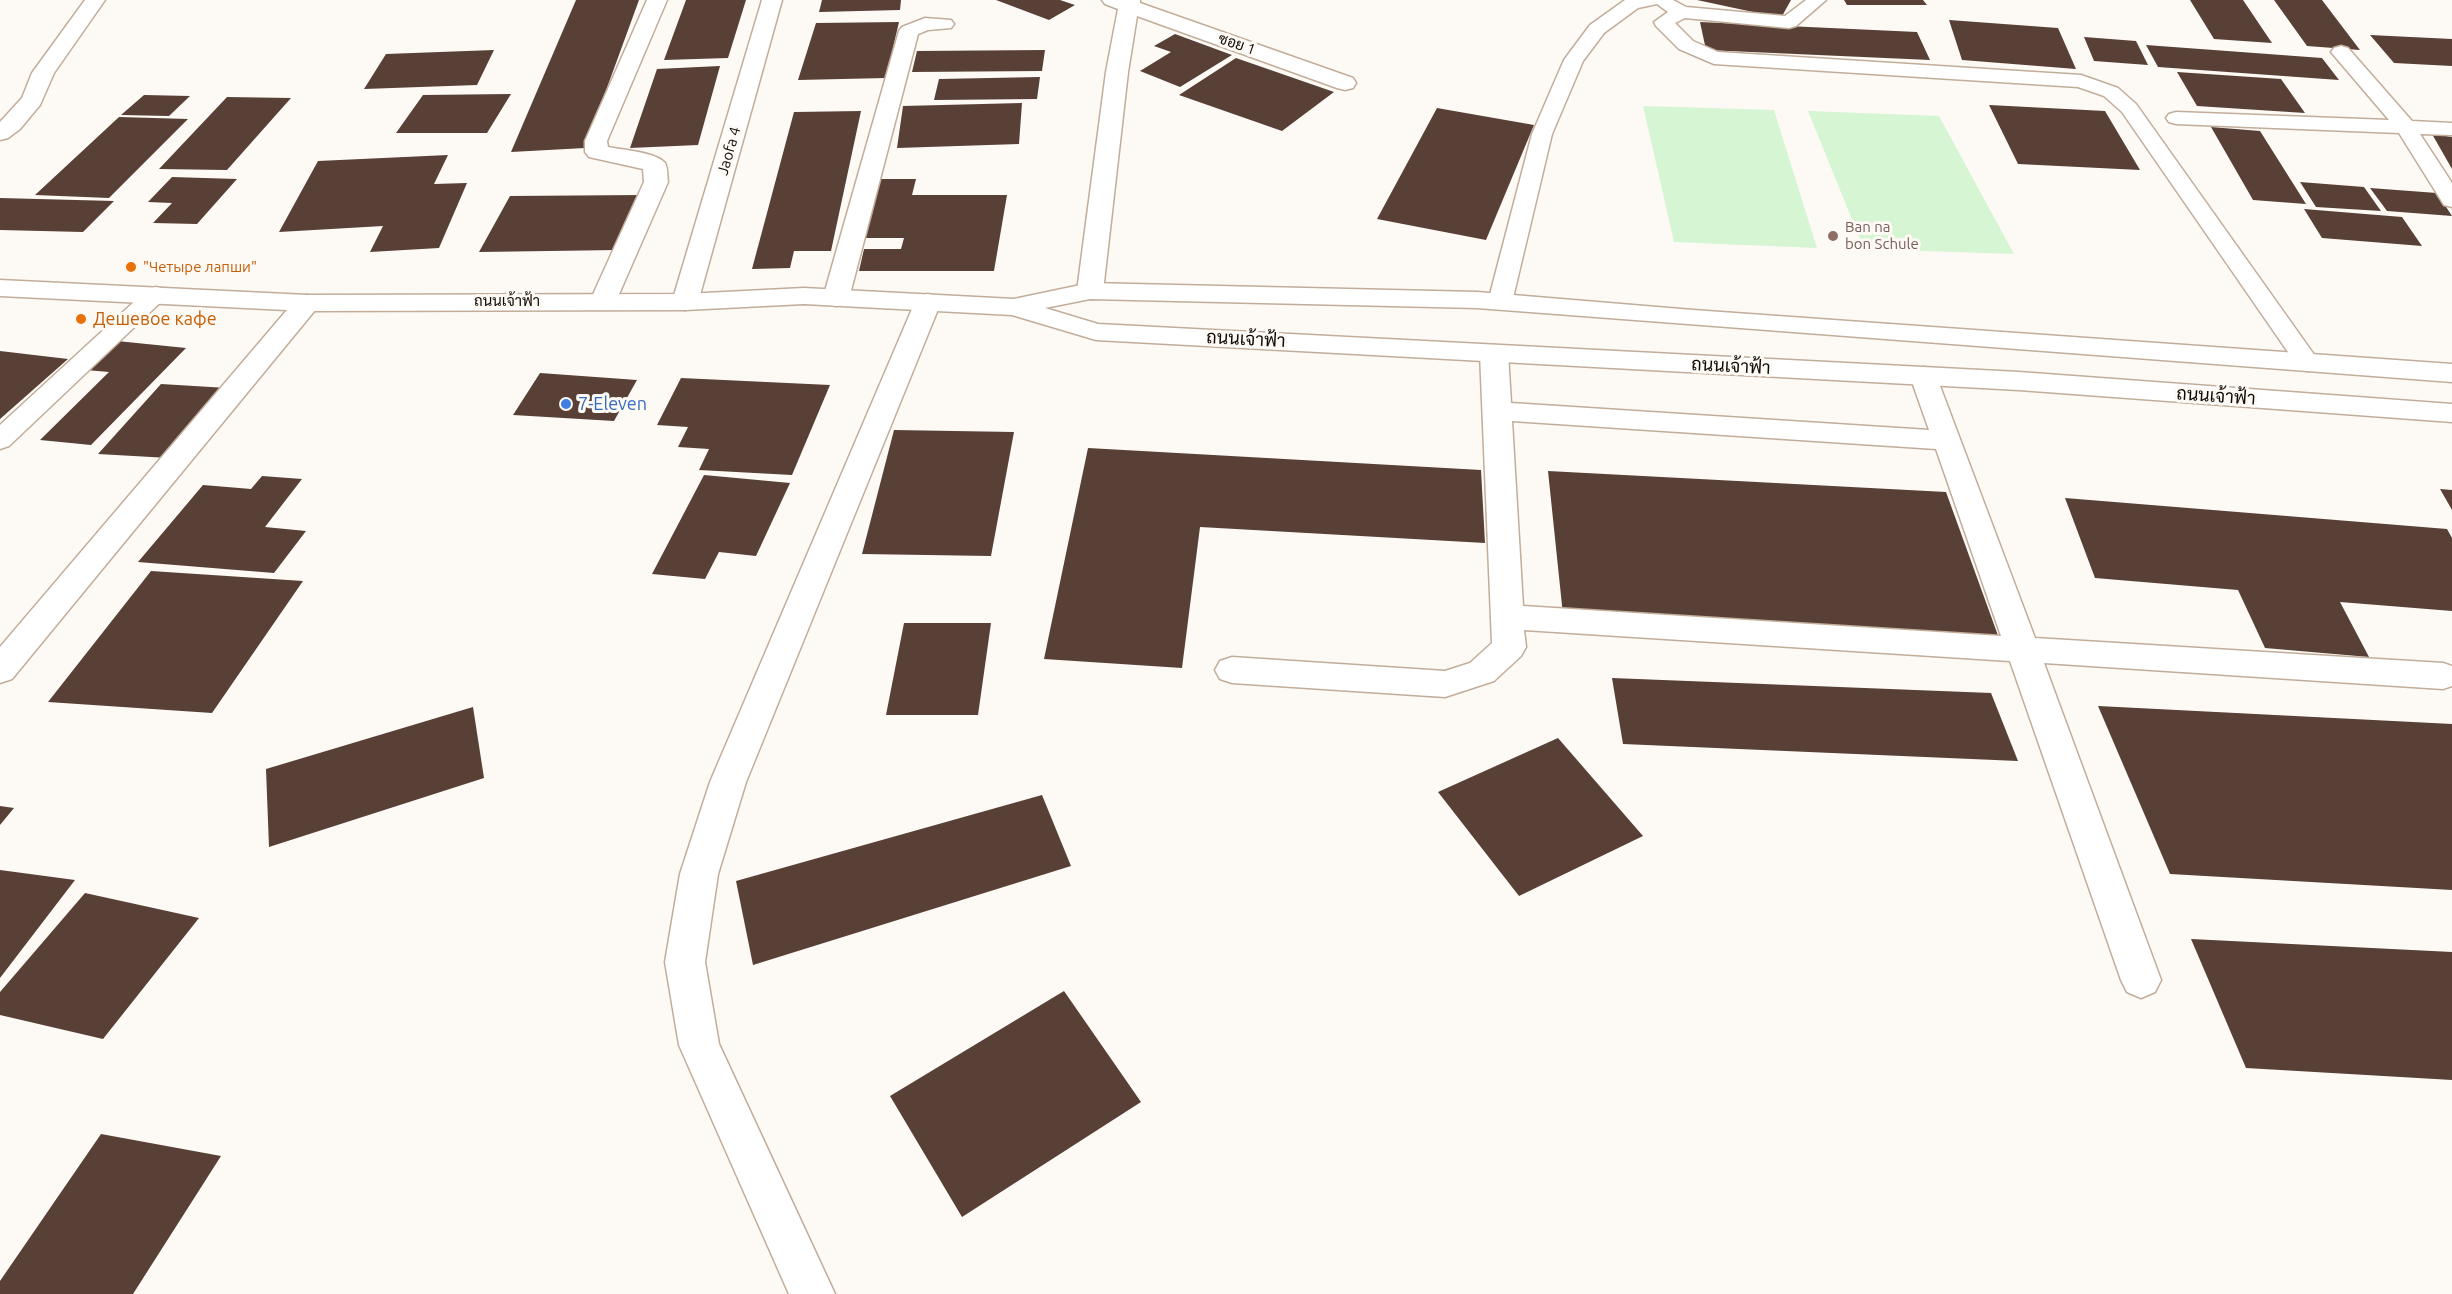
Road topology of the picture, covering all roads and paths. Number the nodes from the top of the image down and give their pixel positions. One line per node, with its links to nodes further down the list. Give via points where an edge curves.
1 (95, 0): 14 (street, via 43,74 33,100)
2 (657, 0): 21 (street, via 596,141 597,152 644,159 655,166 656,182)
3 (772, 0): 22 (street, Jaofa 4)
4 (1652, 0): 24 (lane, via 1633,3 1597,29 1574,60 1542,134)
5 (1660, 0): 8 (lane)
6 (1817, 0): 8 (lane, via 1789,22)
7 (1123, 2): 11 (street, ซอย 1); 18 (street)
8 (1682, 12): 28 (lane, via 1663,22 1686,45 1714,58 2081,81 2111,92 2129,108)
9 (944, 24): 20 (street, via 925,24 909,31)
10 (2341, 52): 13 (lane)
11 (1345, 82)
12 (2176, 118): 13 (lane)
13 (2405, 126): 15 (lane); 16 (lane)
14 (4, 127)
15 (2452, 129)
16 (2452, 200)
17 (0, 288): 19 (street, ถนนเจ้าฟ้า)
18 (1090, 291): 24 (street, ถนนเจ้าฟ้า); 26 (street, ถนนเจ้าฟ้า)
19 (156, 294): 25 (street, ถนนเจ้าฟ้า); 33 (lane)
20 (836, 298): 22 (street, ถนนเจ้าฟ้า); 23 (street, ถนนเจ้าฟ้า)
21 (603, 301): 22 (street, ถนนเจ้าฟ้า); 25 (street, ถนนเจ้าฟ้า)
22 (685, 302)
23 (928, 302): 26 (street, ถนนเจ้าฟ้า); 41 (street, via 728,782 699,874 685,962 699,1045)
24 (1500, 302): 28 (street, ถนนเจ้าฟ้า)
25 (307, 303): 37 (street)
26 (1014, 307): 27 (street, ถนนเจ้าฟ้า, via 1096,332)
27 (1494, 353): 30 (street, ถนนเจ้าฟ้า); 31 (street)
28 (2308, 363): 29 (street, ถนนเจ้าฟ้า)
29 (2452, 373)
30 (1924, 376): 32 (street, ถนนเจ้าฟ้า); 34 (street)
31 (1497, 411): 34 (street); 35 (street)
32 (2452, 413)
33 (0, 440)
34 (1946, 440): 36 (street)
35 (1508, 617): 36 (street); 38 (street, via 1509,647 1482,672 1445,684)
36 (2022, 649): 39 (street); 40 (street)
37 (0, 670)
38 (1232, 670)
39 (2443, 676)
40 (2140, 980)
41 (812, 1294)

